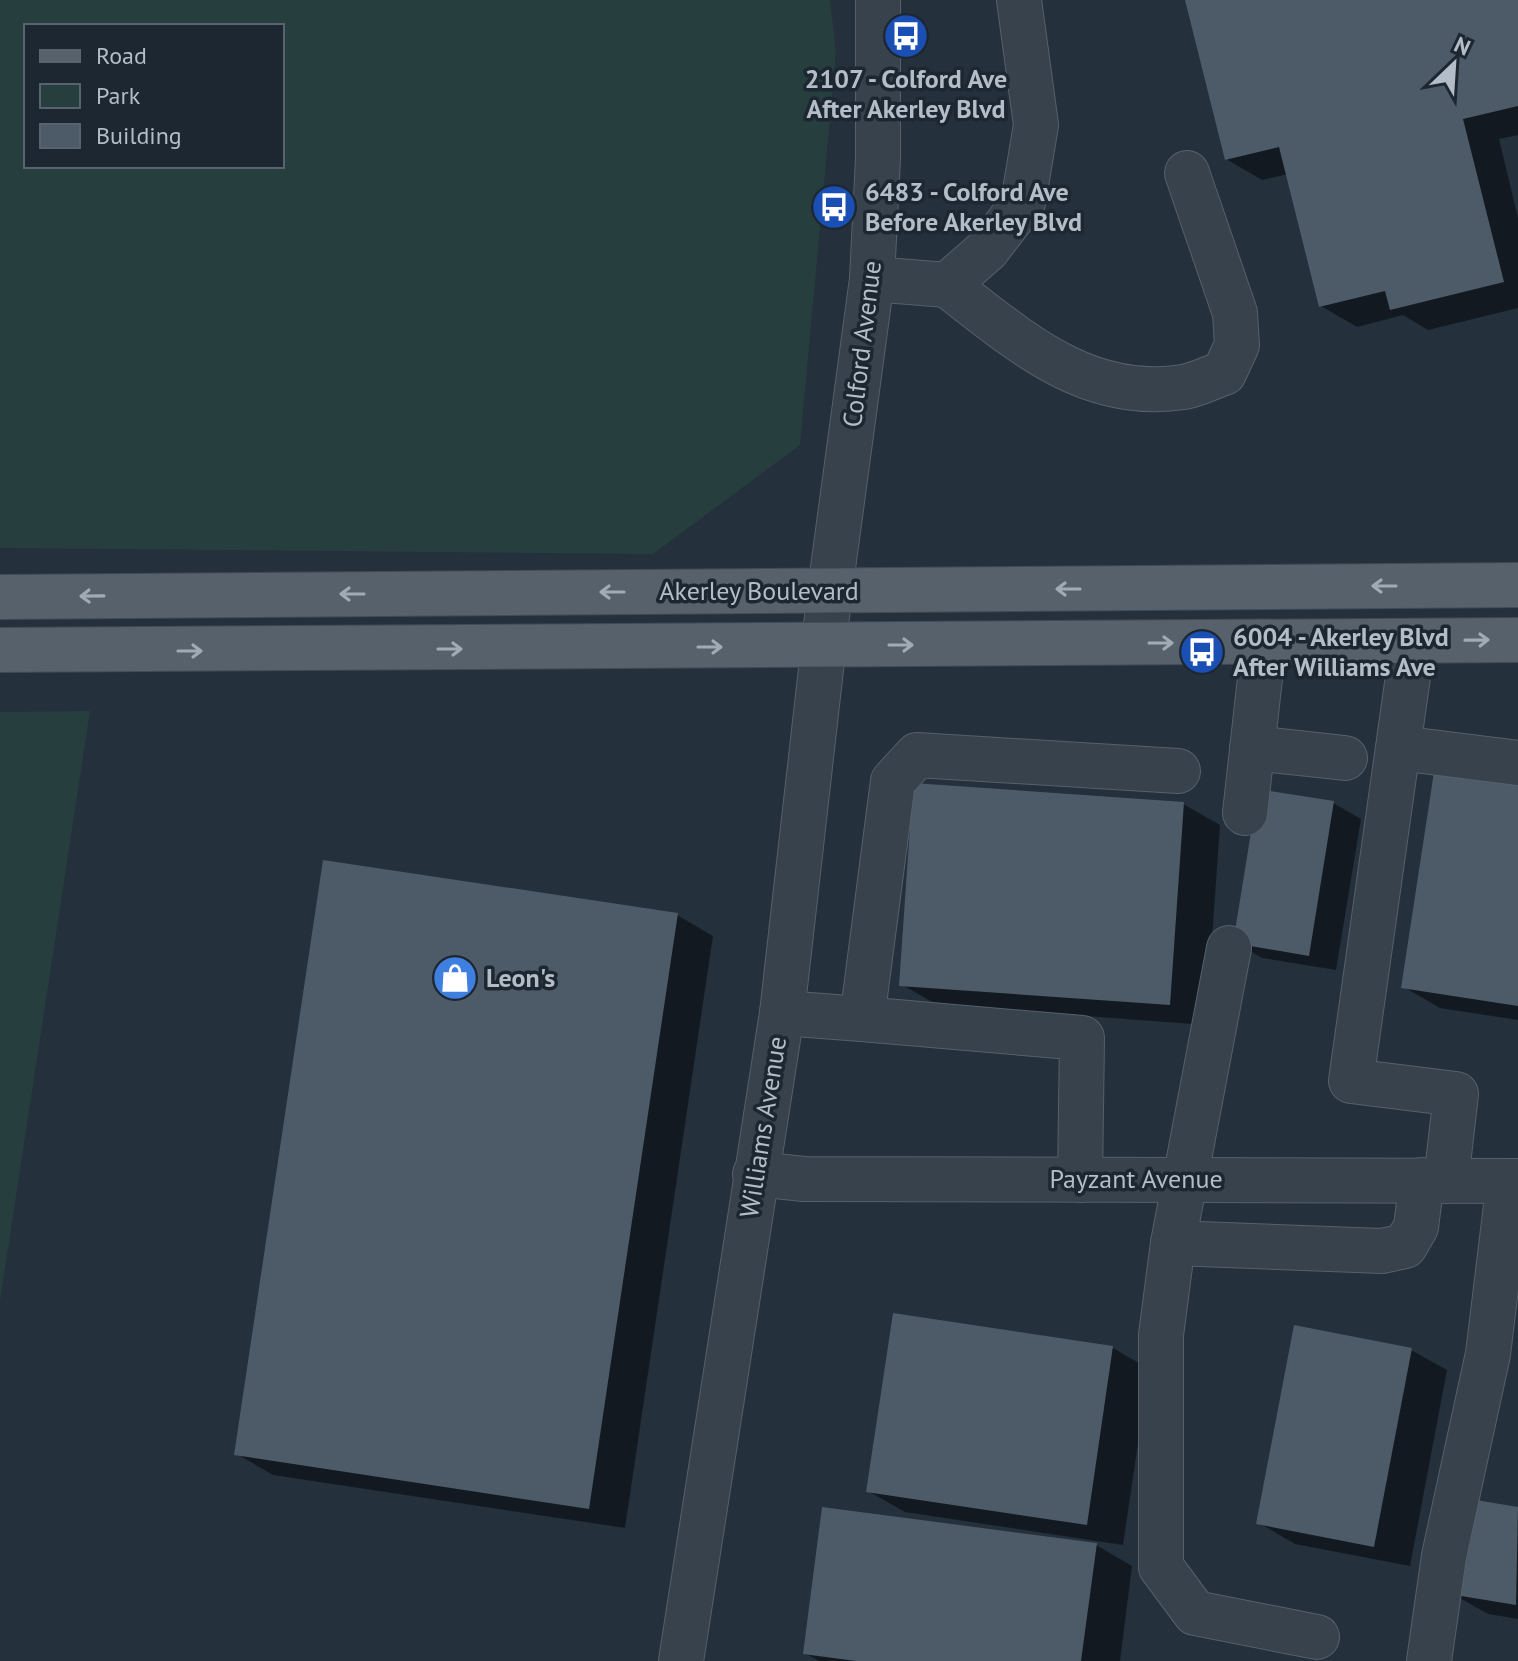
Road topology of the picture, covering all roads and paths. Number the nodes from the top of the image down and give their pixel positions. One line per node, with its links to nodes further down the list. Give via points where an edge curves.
1 (878, 0): 4 (street, Colford Avenue)
2 (1019, 0): 5 (street, via 1036,125 1023,203 987,250)
3 (1187, 173): 5 (street, via 1235,313 1237,345 1224,373 1185,387 1124,389 1055,365)
4 (872, 279): 5 (street); 7 (street, Colford Avenue)
5 (947, 285)
6 (1518, 585): 7 (main road, Akerley Boulevard, one-way to 7)
7 (830, 590): 8 (main road, Akerley Boulevard, one-way to 8); 12 (street, Williams Avenue)
8 (0, 597)
9 (1518, 640): 10 (main road, Akerley Boulevard, one-way to 9)
10 (1413, 641): 11 (main road, Akerley Boulevard); 15 (street)
11 (1264, 642): 12 (main road, Akerley Boulevard, one-way to 11); 14 (street)
12 (823, 646): 13 (main road, Akerley Boulevard, one-way to 12); 21 (street, Williams Avenue)
13 (0, 650)
14 (1252, 748): 16 (street); 19 (street)
15 (1399, 748): 17 (street); 26 (street, via 1351,1081 1456,1094)
16 (1345, 758)
17 (1518, 763)
18 (1178, 771): 22 (street, via 917,755 893,781)
19 (1245, 813)
20 (1229, 948): 24 (street)
21 (782, 1013): 22 (street); 23 (street, Williams Avenue)
22 (862, 1019): 25 (street, via 1082,1038)
23 (755, 1174): 25 (street, Payzant Avenue, via 804,1179); 30 (street, Williams Avenue)
24 (1187, 1178): 25 (street, Payzant Avenue); 26 (street, Payzant Avenue); 28 (street)
25 (1080, 1180)
26 (1434, 1181): 27 (street, Payzant Avenue); 28 (street, via 1405,1246 1382,1251)
27 (1513, 1181): 31 (street, via 1488,1354 1444,1556)
28 (1173, 1243): 29 (street, via 1161,1335 1161,1567 1195,1613)
29 (1317, 1637)
30 (681, 1661)
31 (1429, 1661)

